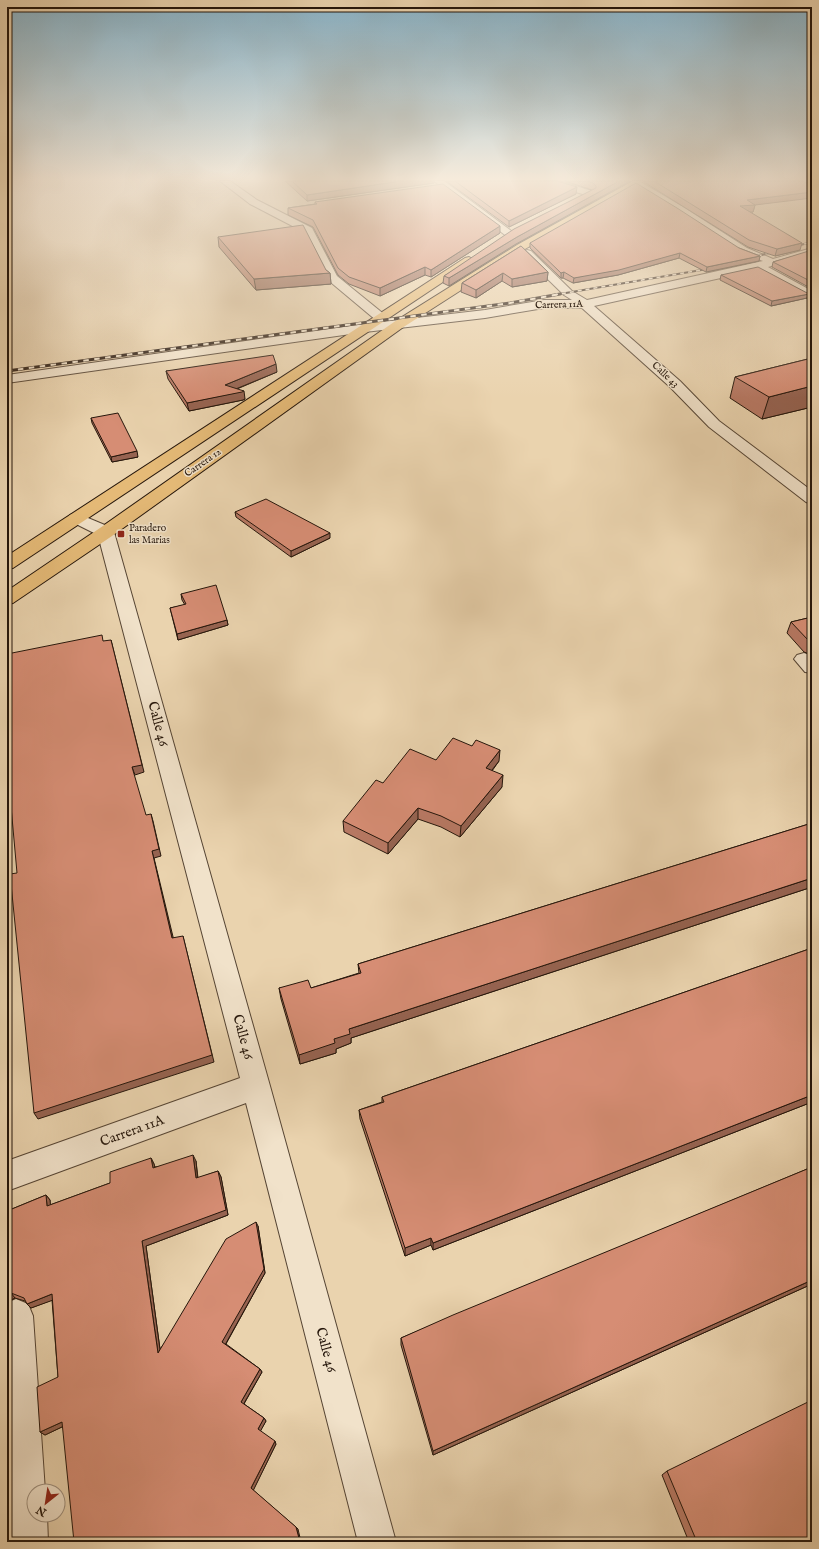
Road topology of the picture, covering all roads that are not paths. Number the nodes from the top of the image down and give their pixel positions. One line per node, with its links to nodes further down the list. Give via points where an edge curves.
1 (319, 253): 11 (street, via 332,278)
2 (511, 253): 12 (main road, Carrera 12)
3 (527, 253): 10 (street, Calle 43, via 568,293)
4 (752, 253): 7 (street)
5 (805, 253): 7 (street, Carrera 11A)
6 (477, 254): 11 (main road, Carrera 12)
7 (777, 262): 8 (street, Carrera 11A)
8 (759, 266): 9 (street); 10 (street, Carrera 11A)
9 (812, 296)
10 (585, 304): 12 (street, Carrera 11A, via 544,304); 15 (street, Calle 43, via 675,384 714,424)
11 (381, 318): 13 (main road, Carrera 12)
12 (398, 325): 13 (street, Carrera 11A); 17 (main road, Carrera 12)
13 (365, 328): 14 (street, Carrera 11A); 16 (main road, Carrera 12)
14 (7, 379)
15 (812, 500)
16 (76, 518): 17 (street); 18 (main road, Carrera 12)
17 (106, 532): 19 (main road, Carrera 12); 20 (street, Calle 46)
18 (7, 564)
19 (7, 599)
20 (256, 1086): 21 (street, Carrera 11A); 24 (street, Calle 46)
21 (7, 1176)
22 (16, 1316): 23 (street)
23 (29, 1542)
24 (377, 1542)

